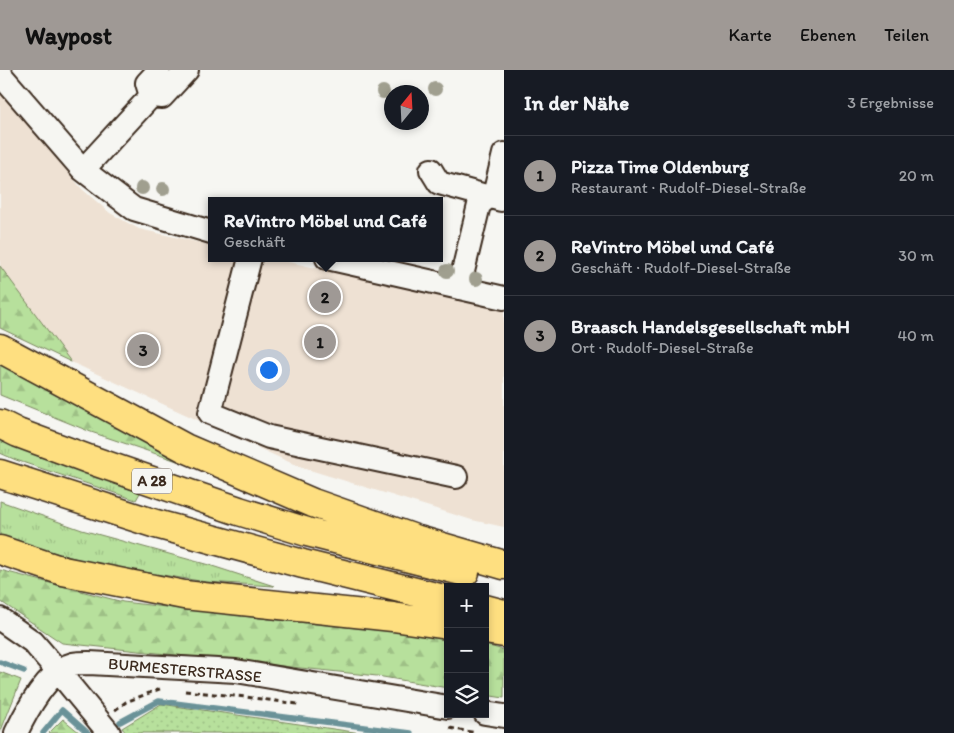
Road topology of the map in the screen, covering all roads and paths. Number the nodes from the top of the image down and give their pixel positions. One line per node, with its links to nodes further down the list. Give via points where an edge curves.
1 (159, 70): 4 (street, via 147,83)
2 (187, 70): 4 (street, via 162,97)
3 (0, 74): 6 (street)
4 (151, 96): 6 (street)
5 (504, 154): 8 (street)
6 (83, 170): 9 (street, via 134,209)
7 (431, 170): 8 (street, via 440,183)
8 (496, 199): 12 (street, via 479,206)
9 (208, 231)
10 (249, 262): 17 (street, via 210,413 269,436)
11 (345, 262): 12 (street)
12 (459, 288): 13 (street)
13 (504, 298)
14 (0, 348): 19 (highway, via 185,448 313,504)
15 (0, 424): 20 (highway, A 28, via 88,459 239,511 307,532)
16 (0, 474): 21 (highway, A 28, via 156,524)
17 (456, 477)
18 (0, 550): 25 (highway, via 64,571 184,595)
19 (504, 565)
20 (504, 581)
21 (444, 599)
22 (489, 610): 23 (highway)
23 (504, 614)
24 (0, 618): 28 (street, via 32,642)
25 (444, 624)
26 (489, 631): 27 (highway)
27 (504, 633)
28 (58, 670): 33 (street, BURMESTERSTRASSE, via 73,664 89,663 236,671); 36 (street); 37 (street, via 41,688)
29 (162, 688): 36 (path, via 126,702)
30 (181, 690): 31 (path)
31 (304, 705)
32 (489, 714): 34 (street)
33 (444, 716)
34 (504, 716)
35 (450, 718): 38 (path)
36 (104, 727)
37 (16, 733)
38 (476, 733)

